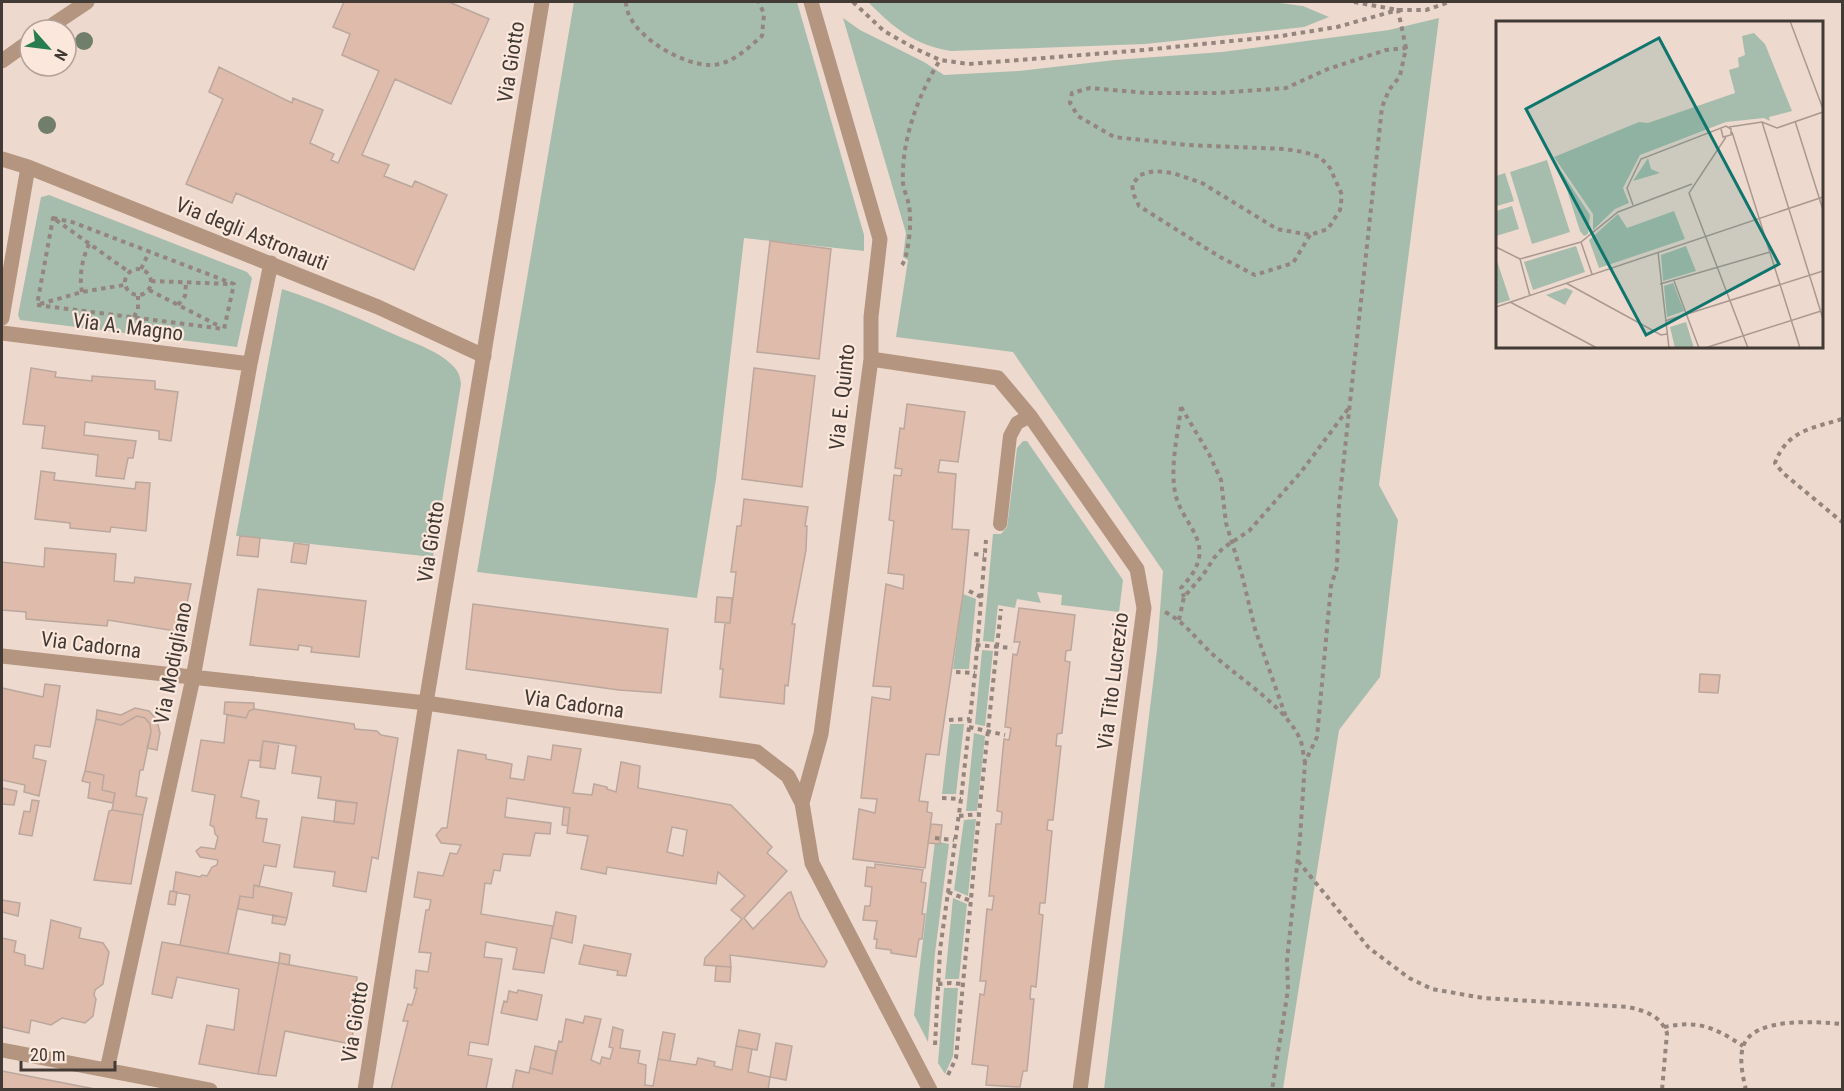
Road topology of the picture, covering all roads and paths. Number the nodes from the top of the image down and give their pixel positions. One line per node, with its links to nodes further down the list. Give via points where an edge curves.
1 (87, 2): 12 (street)
2 (542, 2): 40 (street, Via Giotto)
3 (626, 2): 4 (path, via 636,28 658,46 710,65 737,57 762,36 764,14)
4 (759, 2)
5 (811, 2): 41 (street, Via E. Quinto, via 880,238 871,317)
6 (853, 2): 10 (path)
7 (863, 2): 10 (path)
8 (1354, 2): 11 (path)
9 (1449, 2): 11 (path, via 1426,10)
10 (863, 10): 15 (path, via 884,31)
11 (1398, 10): 13 (path); 15 (path, via 1337,27 1281,36 1004,62 969,64)
12 (63, 18)
13 (1406, 48): 20 (path, via 1386,50 1328,69 1286,88 1217,93 1090,88 1072,93 1070,103 1078,116 1114,136 1187,145 1284,149 1320,157 1330,168 1342,195 1340,210 1328,229); 43 (path, via 1400,76 1382,107)
14 (18, 50): 16 (street)
15 (940, 60): 24 (path, via 927,80 909,130 903,184 910,209 908,242 905,261)
16 (2, 61)
17 (2, 159): 18 (street, Via degli Astronauti)
18 (27, 167): 23 (street, Via degli Astronauti); 37 (street)
19 (53, 218): 21 (path); 22 (path); 35 (path)
20 (1310, 235): 20 (path, via 1277,229 1202,183 1173,173 1154,171 1140,175 1132,185 1139,206 1255,275 1293,263)
21 (89, 244): 26 (path); 32 (path, via 83,257)
22 (149, 252): 25 (path); 29 (path)
23 (271, 263): 40 (street, Via degli Astronauti); 42 (street, Via Modigliano)
24 (899, 268)
25 (141, 269): 26 (path); 27 (path)
26 (129, 272): 30 (path)
27 (151, 281): 28 (path); 31 (path)
28 (186, 284): 29 (path); 34 (path, via 185,296)
29 (234, 284): 38 (path)
30 (124, 285): 32 (path); 33 (path, via 129,293)
31 (149, 290): 33 (path); 34 (path)
32 (82, 292): 35 (path)
33 (138, 296): 36 (path)
34 (178, 304): 38 (path)
35 (37, 305): 36 (path)
36 (134, 317): 38 (path)
37 (2, 318)
38 (224, 329)
39 (2, 333): 42 (street, Via A. Magno)
40 (484, 356): 65 (street, Via Giotto)
41 (871, 359): 44 (street, Via Tito Lucrezio, via 998,378); 75 (street, Via E. Quinto, via 821,734)
42 (250, 364): 64 (street, Via Modigliano)
43 (1349, 408): 49 (path, via 1301,472 1249,531); 72 (path, via 1337,567 1331,586 1317,737)
44 (1030, 416): 47 (lane, via 1017,423 1010,436); 55 (street, Via Tito Lucrezio, via 1137,569)
45 (1842, 419): 46 (path, via 1802,432 1784,446 1775,463)
46 (1842, 522)
47 (1000, 524)
48 (986, 538): 51 (path)
49 (1233, 542): 54 (path, via 1214,558); 54 (path, via 1226,523 1221,480 1181,407 1175,492 1201,554 1181,588); 68 (path, via 1255,629)
50 (974, 554): 51 (path)
51 (984, 555): 53 (path)
52 (969, 591): 53 (path)
53 (981, 597): 58 (path)
54 (1184, 597): 57 (path)
55 (1144, 608): 57 (path, via 1161,609); 93 (street, Via Tito Lucrezio)
56 (1001, 609): 59 (path)
57 (1179, 620): 68 (path)
58 (976, 645): 59 (path); 63 (path)
59 (997, 647): 60 (path); 70 (path)
60 (1012, 648)
61 (2, 656): 64 (street, Via Cadorna)
62 (956, 672): 63 (path)
63 (975, 673): 66 (path)
64 (193, 678): 65 (street, Via Cadorna); 89 (street, Via Modigliano)
65 (426, 703): 75 (street, Via Cadorna, via 757,752 788,776); 92 (street, Via Giotto)
66 (970, 719): 67 (path); 69 (path)
67 (949, 720)
68 (1287, 720): 72 (path, via 1300,739)
69 (969, 727): 70 (path); 74 (path)
70 (988, 732): 71 (path); 76 (path)
71 (1005, 735)
72 (1305, 762): 80 (path)
73 (942, 798): 74 (path)
74 (961, 799): 77 (path)
75 (802, 803): 90 (street, Via Cadorna, via 812,863)
76 (979, 814): 77 (path); 82 (path)
77 (959, 816): 79 (path)
78 (936, 838): 79 (path)
79 (954, 840): 81 (path)
80 (1298, 861): 86 (path, via 1369,948 1409,978 1432,989 1483,998 1628,1007 1646,1011); 94 (path, via 1287,960 1288,990)
81 (948, 892): 82 (path); 83 (path)
82 (971, 902): 84 (path)
83 (938, 984): 84 (path); 90 (path)
84 (962, 984): 90 (path, via 956,1058 945,1080)
85 (1842, 1024): 87 (path, via 1812,1022 1765,1027)
86 (1664, 1027): 87 (path, via 1701,1024); 95 (path, via 1667,1033)
87 (1743, 1046): 96 (path)
88 (2, 1050): 89 (street)
89 (107, 1070): 91 (street)
90 (928, 1087)
91 (210, 1089)
92 (366, 1089)
93 (1080, 1089)
94 (1272, 1089)
95 (1662, 1089)
96 (1746, 1089)

